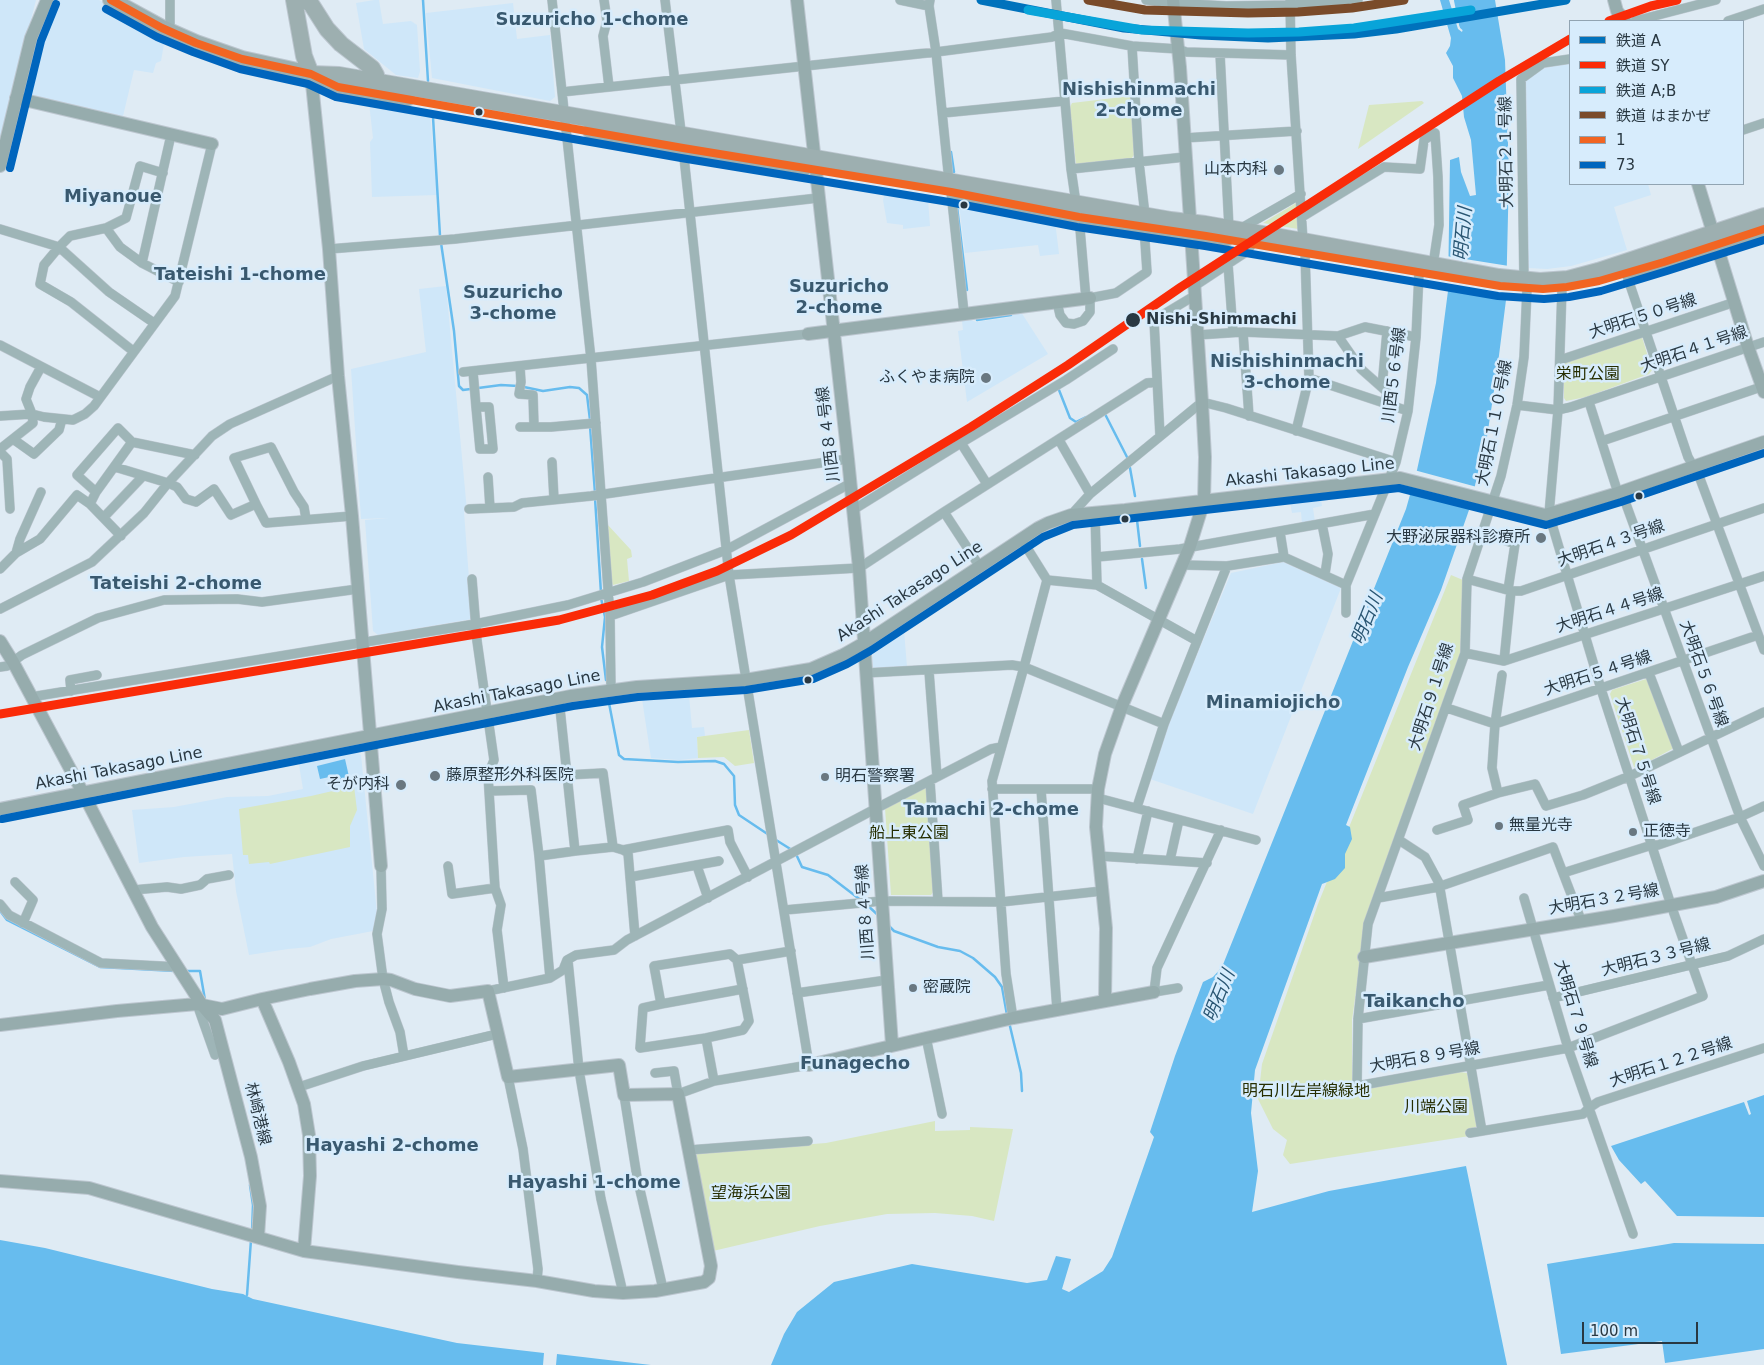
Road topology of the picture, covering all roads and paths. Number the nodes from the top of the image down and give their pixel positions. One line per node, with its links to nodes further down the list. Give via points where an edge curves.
1 (47, 0): 38 (street, via 31,38)
2 (111, 0): 24 (highway)
3 (170, 0): 24 (street)
4 (294, 0): 33 (highway, via 304,56)
5 (304, 0): 33 (highway, via 313,54); 35 (highway, via 311,4 332,34 372,68)
6 (552, 0): 37 (street)
7 (604, 0): 36 (street, via 607,21 603,36)
8 (665, 0): 34 (street)
9 (797, 0): 32 (street, 川西８４号線)
10 (900, 0): 17 (street)
11 (1056, 0): 25 (street)
12 (1146, 0): 16 (street)
13 (1358, 0): 19 (street)
14 (1614, 0): 21 (street)
15 (1716, 0): 22 (street)
16 (1174, 2): 18 (street); 27 (street)
17 (929, 3): 28 (street)
18 (1226, 3): 19 (street)
19 (1290, 3): 30 (street)
20 (1764, 10): 23 (street)
21 (1624, 20)
22 (1639, 20)
23 (1731, 20)
24 (170, 32): 33 (highway, via 242,59)
25 (1060, 33): 26 (street); 28 (street, via 1052,37); 39 (street)
26 (1132, 46): 27 (street); 51 (street)
27 (1178, 49): 29 (street); 47 (street)
28 (936, 52): 32 (street); 40 (street)
29 (1220, 54): 30 (street); 45 (street)
30 (1291, 55): 44 (street)
31 (1569, 59): 81 (street, 大明石２１号線, via 1543,63 1520,79)
32 (804, 66): 34 (street); 52 (street, 川西８４号線)
33 (311, 74): 35 (highway); 41 (highway, via 338,87); 74 (street)
34 (674, 80): 36 (street); 48 (street)
35 (377, 82): 41 (highway)
36 (609, 87): 37 (street)
37 (562, 92): 41 (street)
38 (16, 98): 46 (street); 53 (street)
39 (1065, 101): 40 (street); 54 (street)
40 (943, 113): 57 (street)
41 (566, 121): 48 (highway); 65 (street)
42 (1764, 123): 43 (street)
43 (1744, 130)
44 (1297, 131): 45 (street); 58 (street)
45 (1224, 134): 47 (street); 70 (street)
46 (171, 135): 49 (street); 55 (street)
47 (1184, 138): 50 (street)
48 (682, 141): 52 (highway); 61 (street)
49 (212, 144): 80 (street)
50 (1185, 157): 51 (street); 68 (street)
51 (1139, 162): 54 (street); 64 (street)
52 (816, 164): 57 (highway); 59 (street, 川西８４号線)
53 (0, 166)
54 (1071, 170): 60 (street)
55 (162, 173): 66 (street, via 140,166 126,218); 75 (street)
56 (1698, 185): 71 (street)
57 (950, 187): 60 (highway); 87 (street)
58 (1301, 194): 63 (street); 70 (street, via 1245,226)
59 (818, 198): 61 (street); 89 (street, 川西８４号線)
60 (1077, 210): 64 (highway); 84 (street)
61 (690, 213): 65 (street); 101 (street)
62 (1764, 216): 71 (highway)
63 (1302, 217): 73 (street); 77 (street, via 1384,166 1420,169 1424,140 1435,134 1439,225)
64 (1144, 221): 68 (highway); 84 (street, via 1147,272 1116,293)
65 (577, 225): 74 (street, via 441,241); 105 (street)
66 (106, 228): 72 (street, via 70,236); 75 (street, via 120,247)
67 (0, 229): 72 (street)
68 (1190, 229): 70 (highway); 70 (highway); 83 (street)
69 (1764, 229): 71 (highway)
70 (1242, 234): 73 (highway); 76 (street, via 1246,252)
71 (1716, 239): 79 (highway); 81 (highway, via 1598,272); 86 (street)
72 (59, 247): 88 (street, via 110,292); 104 (street, via 44,265 40,284 71,302)
73 (1304, 247): 77 (highway); 78 (highway); 94 (street)
74 (329, 249): 111 (street)
75 (142, 263): 80 (street)
76 (1228, 264): 83 (street); 91 (street)
77 (1437, 269): 78 (highway); 81 (highway)
78 (1419, 273): 98 (street, 川西５６号線)
79 (1626, 273): 82 (highway); 93 (street)
80 (179, 282): 88 (street, via 175,296)
81 (1523, 284): 82 (highway); 121 (street, 大明石１１０号線, via 1524,357)
82 (1562, 288): 106 (street)
83 (1194, 292): 96 (street); 114 (street, via 1154,320)
84 (1088, 299): 85 (street); 85 (street, via 1090,312 1074,324 1066,323)
85 (1057, 302): 87 (street)
86 (1735, 302): 93 (street, 大明石５０号線); 102 (street)
87 (964, 314): 89 (street)
88 (154, 323): 104 (street)
89 (833, 330): 95 (street); 143 (street, 川西８４号線)
90 (1387, 331): 97 (street, via 1365,327); 98 (street); 115 (street)
91 (1233, 332): 92 (street); 96 (street)
92 (1243, 332): 94 (street); 127 (street)
93 (1646, 332): 106 (street, 大明石５０号線); 112 (street)
94 (1308, 333): 97 (street); 113 (street)
95 (808, 334): 101 (street)
96 (1197, 335): 118 (street)
97 (1338, 336): 115 (street, via 1361,369)
98 (1416, 337): 124 (street, 川西５６号線)
99 (1764, 342): 102 (street, 大明石４１号線)
100 (0, 345): 107 (street)
101 (704, 346): 105 (street); 150 (street)
102 (1748, 347): 112 (street, 大明石４１号線); 116 (street)
103 (1113, 349): 140 (street)
104 (133, 351): 117 (street)
105 (591, 359): 108 (street); 130 (street)
106 (1560, 360): 123 (street)
107 (41, 366): 117 (street); 125 (street, via 26,399)
108 (520, 367): 109 (street); 131 (street, via 519,394 533,395)
109 (473, 371): 110 (street); 122 (street)
110 (463, 372)
111 (338, 376): 142 (street, via 230,424 212,436); 175 (street)
112 (1661, 376): 119 (street, 大明石４１号線); 128 (street)
113 (1309, 378): 120 (street); 133 (street)
114 (1158, 382): 134 (street); 136 (street, via 1147,383)
115 (1382, 387): 120 (street, via 1387,392)
116 (1763, 388): 128 (street)
117 (100, 397): 129 (street, via 85,414 73,420)
118 (1202, 402): 127 (street); 134 (street); 162 (street)
119 (1589, 402): 123 (street, 大明石４１号線); 137 (street, 大明石５６号線)
120 (1385, 404): 124 (street)
121 (1517, 405): 123 (street, 大明石４１号線); 161 (street, 大明石１１０号線, via 1501,476)
122 (476, 407): 122 (street, via 480,449 493,448 489,407)
123 (1558, 410): 173 (street)
124 (1408, 411): 145 (street, 川西５６号線)
125 (32, 414): 126 (street); 129 (street); 135 (street, via 33,423)
126 (0, 416)
127 (1249, 416): 133 (street)
128 (1674, 417): 137 (street); 147 (street)
129 (62, 419): 135 (street, via 58,430 34,454)
130 (596, 423): 131 (street); 157 (street)
131 (534, 426): 132 (street)
132 (520, 427)
133 (1296, 431): 145 (street)
134 (1160, 436): 159 (street)
135 (13, 439): 141 (street)
136 (1059, 440): 154 (street); 159 (street)
137 (1602, 441): 158 (street, 大明石５６号線)
138 (132, 442): 142 (street); 146 (street); 156 (street, via 118,428 77,475)
139 (1764, 442): 147 (street, Akashi Takasago Line)
140 (961, 443): 154 (street); 169 (street)
141 (0, 451): 167 (street, via 7,459)
142 (195, 456): 152 (street)
143 (848, 459): 150 (street); 153 (street, 川西８４号線)
144 (552, 462): 160 (street)
145 (1396, 462): 151 (street, 川西５６号線)
146 (115, 467): 148 (street); 156 (street)
147 (1694, 467): 158 (street, Akashi Takasago Line); 179 (street)
148 (143, 476): 152 (street); 176 (street)
149 (488, 477): 165 (street)
150 (719, 478): 157 (street); 186 (street)
151 (1396, 479): 161 (street, Akashi Takasago Line); 162 (street, Akashi Takasago Line); 172 (street, 川西５６号線)
152 (168, 482): 164 (street, via 186,499 196,502 214,489 230,515); 182 (street)
153 (851, 483): 169 (street, 川西８４号線); 186 (street)
154 (987, 484): 170 (street)
155 (41, 492): 187 (street)
156 (96, 492): 163 (street)
157 (601, 493): 160 (street); 207 (street)
158 (1618, 493): 173 (street, Akashi Takasago Line); 185 (street, 大明石５６号線, via 1626,504)
159 (1090, 494): 174 (street)
160 (554, 499): 165 (street)
161 (1490, 501): 173 (street, Akashi Takasago Line, via 1533,514); 181 (street, 大明石９１号線)
162 (1204, 502): 171 (street, Akashi Takasago Line); 184 (street)
163 (90, 504): 176 (street); 187 (street, via 77,495 40,539)
164 (256, 504): 177 (street, via 266,523); 177 (street, via 234,458 271,446 304,506)
165 (490, 508): 168 (street)
166 (1764, 508): 179 (street, 大明石４３号線)
167 (10, 509)
168 (469, 509)
169 (853, 510): 193 (street, 川西８４号線)
170 (944, 512): 192 (street); 193 (street)
171 (1096, 513): 174 (street, Akashi Takasago Line); 188 (street)
172 (1375, 514): 178 (street); 204 (street, 川西５６号線)
173 (1549, 514): 197 (street, 大明石７５号線)
174 (1071, 515): 183 (street, Akashi Takasago Line, via 1048,523)
175 (352, 516): 177 (street); 205 (street)
176 (104, 517): 182 (street)
177 (306, 519)
178 (1322, 524): 180 (street); 195 (street, via 1328,554)
179 (1717, 524): 185 (street, 大明石４３号線); 202 (street)
180 (1280, 532): 184 (street); 189 (street)
181 (1483, 532): 201 (street, 大明石９１号線); 206 (street, via 1515,544)
182 (121, 536): 208 (street, via 92,562)
183 (1022, 540): 192 (street, Akashi Takasago Line); 200 (street)
184 (1190, 546): 188 (street); 190 (street)
185 (1642, 549): 197 (street, 大明石４３号線); 209 (street, 大明石５６号線)
186 (726, 550): 196 (street); 207 (street)
187 (16, 553): 194 (street)
188 (1097, 557): 203 (street)
189 (1284, 557): 191 (street); 195 (street)
190 (1183, 565): 191 (street); 212 (street)
191 (1226, 566): 217 (street)
192 (980, 567): 219 (street, Akashi Takasago Line)
193 (859, 568): 196 (street); 219 (street, 川西８４号線)
194 (0, 570)
195 (1325, 574): 204 (street)
196 (729, 575): 211 (street); 232 (street)
197 (1566, 575): 206 (street, 大明石４３号線, via 1520,591); 214 (street, 大明石７５号線)
198 (1764, 576): 202 (street, 大明石４４号線)
199 (472, 579): 213 (street)
200 (1047, 580): 203 (street); 226 (street)
201 (1467, 580): 206 (street, 大明石４３号線); 221 (street, 大明石９１号線)
202 (1739, 584): 209 (street, 大明石４４号線); 215 (street)
203 (1097, 585): 212 (street)
204 (1346, 585): 210 (street)
205 (358, 589): 218 (street); 223 (street, via 262,602 164,600 98,618)
206 (1509, 590): 224 (street)
207 (608, 593): 211 (street); 213 (street, via 568,605)
208 (0, 609)
209 (1663, 609): 214 (street, 大明石４４号線); 222 (street, 大明石５６号線)
210 (1346, 613)
211 (610, 616): 235 (street)
212 (1159, 620): 217 (street); 238 (street)
213 (475, 624): 218 (street); 241 (street)
214 (1585, 635): 224 (street, 大明石４４号線); 233 (street, 大明石７５号線)
215 (1758, 635): 220 (street); 222 (street, 大明石５４号線)
216 (0, 641): 223 (street, 林崎港線)
217 (1197, 641): 242 (street)
218 (362, 643): 234 (street); 244 (street)
219 (864, 643): 228 (street, 川西８４号線); 232 (street, Akashi Takasago Line, via 811,669)
220 (1764, 650)
221 (1465, 653): 224 (street); 239 (street, 大明石９１号線)
222 (1683, 661): 229 (street, 大明石５４号線); 245 (street, 大明石５６号線)
223 (13, 662): 225 (street); 236 (street, 林崎港線)
224 (1504, 662)
225 (0, 667)
226 (1024, 668): 227 (street, via 1012,665); 238 (street); 246 (street)
227 (929, 670): 228 (street); 250 (street)
228 (866, 673): 260 (street, 川西８４号線)
229 (1649, 673): 233 (street, 大明石５４号線); 247 (street)
230 (97, 675): 234 (street, via 70,680)
231 (1502, 675): 243 (street)
232 (746, 680): 235 (street, Akashi Takasago Line); 277 (street)
233 (1601, 689): 243 (street, 大明石５４号線); 249 (street, 大明石７５号線)
234 (71, 691): 236 (street)
235 (612, 691): 237 (street, Akashi Takasago Line)
236 (31, 697): 254 (street, 林崎港線)
237 (559, 699): 241 (street, Akashi Takasago Line); 248 (street)
238 (1122, 706): 242 (street); 256 (street, via 1105,754)
239 (1447, 708): 243 (street); 267 (street, 大明石９１号線)
240 (1764, 712): 245 (street)
241 (488, 713): 244 (street, Akashi Takasago Line); 253 (street, via 494,760 488,775)
242 (1164, 724): 258 (street)
243 (1495, 724): 255 (street, via 1492,768)
244 (369, 737): 254 (street, Akashi Takasago Line); 279 (street)
245 (1710, 737): 247 (street); 262 (street, 大明石５６号線)
246 (1001, 747): 250 (street, via 991,749); 251 (street)
247 (1679, 752): 249 (street)
248 (567, 775): 269 (street, via 603,773); 271 (street)
249 (1630, 776): 255 (street, via 1546,806 1535,784); 268 (street, 大明石７５号線)
250 (934, 779): 260 (street); 297 (street)
251 (992, 789): 252 (street); 298 (street)
252 (1041, 789): 256 (street); 293 (street)
253 (489, 792): 272 (street, via 531,790); 290 (street)
254 (83, 793): 259 (street, Akashi Takasago Line); 291 (street, 林崎港線)
255 (1498, 793): 265 (street, via 1463,805 1468,820)
256 (1098, 794): 258 (street); 273 (street, via 1096,827)
257 (1764, 806): 262 (street)
258 (1137, 807): 261 (street)
259 (0, 809)
260 (875, 810): 277 (street); 302 (street, 川西８４号線)
261 (1148, 811): 263 (street); 274 (street)
262 (1740, 817): 268 (street); 282 (street, 大明石５６号線)
263 (1179, 820): 264 (street); 275 (street)
264 (1221, 830): 266 (street); 278 (street)
265 (1437, 830)
266 (1256, 840)
267 (1399, 840): 289 (street, via 1425,857); 295 (street, 大明石９１号線)
268 (1652, 845): 283 (street); 300 (street, 大明石７５号線)
269 (613, 847): 270 (street); 271 (street)
270 (623, 850): 285 (street, via 628,853); 286 (street, via 728,830 730,842)
271 (575, 851): 272 (street)
272 (539, 856): 316 (street)
273 (1099, 856): 274 (street); 292 (street)
274 (1137, 859): 275 (street)
275 (1170, 860): 278 (street)
276 (719, 861): 281 (street)
277 (775, 862): 286 (street); 301 (street)
278 (1206, 863): 324 (street, via 1157,968)
279 (381, 866): 317 (street, via 382,909 377,934)
280 (448, 866): 290 (street, via 452,894)
281 (697, 866): 285 (street); 294 (street)
282 (1764, 866)
283 (1563, 873): 289 (street, via 1553,847); 304 (street)
284 (229, 875): 291 (street, via 181,889)
285 (630, 877): 307 (street)
286 (748, 877): 294 (street)
287 (1764, 881): 300 (street, 大明石３２号線, via 1716,897)
288 (15, 882): 305 (street, via 33,900)
289 (1438, 887): 295 (street); 309 (street)
290 (495, 888): 320 (street, via 501,905 497,930)
291 (133, 890): 315 (street, 林崎港線, via 152,927)
292 (1102, 891): 293 (street); 329 (street, via 1106,928)
293 (1049, 897): 298 (street); 333 (street)
294 (708, 898): 307 (street)
295 (1378, 898): 311 (street, 大明石８９号線, via 1368,924)
296 (1524, 898): 306 (street, 大明石７９号線)
297 (938, 901): 298 (street); 302 (street)
298 (1001, 902): 334 (street)
299 (0, 904): 303 (street)
300 (1671, 904): 304 (street, 大明石３２号線); 314 (street, 大明石７５号線)
301 (784, 910): 302 (street); 310 (street)
302 (882, 913): 318 (street, 川西８４号線)
303 (4, 917): 305 (street)
304 (1581, 920): 306 (street, 大明石３２号線)
305 (23, 923): 315 (street, via 101,963)
306 (1533, 929): 309 (street, 大明石３２号線); 319 (street, 大明石７９号線)
307 (635, 936): 312 (street, via 614,950 576,955)
308 (1764, 939): 314 (street, 大明石３３号線, via 1728,956)
309 (1449, 943): 311 (street, 大明石３２号線); 330 (street)
310 (791, 950): 313 (street); 325 (street)
311 (1364, 957): 335 (street, 大明石８９号線)
312 (568, 960): 316 (street, via 563,970); 347 (street)
313 (737, 960): 322 (street); 331 (street, via 730,954 654,966)
314 (1692, 965): 326 (street, 大明石７５号線); 328 (street, 大明石３３号線)
315 (179, 967): 332 (street, 林崎港線)
316 (550, 978): 320 (street)
317 (383, 979): 323 (street, via 450,996); 327 (street); 344 (street)
318 (887, 980): 325 (street); 340 (street, 川西８４号線)
319 (1549, 985): 328 (street, 大明石７９号線); 330 (street)
320 (504, 988): 323 (street)
321 (1178, 988): 324 (street)
322 (743, 989): 331 (street); 339 (street, via 749,1021 743,1030)
323 (488, 991): 337 (street)
324 (1154, 992): 329 (street)
325 (797, 993): 345 (street)
326 (1703, 996): 341 (street, 大明石８９号線)
327 (262, 998): 332 (street, via 222,1009); 351 (street)
328 (1553, 998): 341 (street, 大明石７９号線)
329 (1105, 1001): 333 (street)
330 (1459, 1001): 335 (street); 346 (street)
331 (661, 1004): 339 (street, via 643,1008 640,1048)
332 (204, 1007): 336 (street, via 117,1011); 343 (street); 362 (street, 林崎港線, via 215,1020 251,1157 260,1206)
333 (1057, 1010): 334 (street)
334 (1013, 1018): 338 (street)
335 (1358, 1019): 346 (street, 大明石８９号線, via 1357,1086)
336 (0, 1025)
337 (497, 1034): 344 (street); 349 (street)
338 (926, 1037): 340 (street); 355 (street)
339 (706, 1038): 350 (street)
340 (892, 1045): 345 (street)
341 (1568, 1048): 346 (street, 大明石８９号線); 354 (street, 大明石７９号線)
342 (1764, 1048): 354 (street, 大明石１２２号線, via 1598,1102)
343 (215, 1055)
344 (404, 1056): 351 (street)
345 (808, 1065): 350 (street)
346 (1471, 1066): 356 (street)
347 (579, 1070): 349 (street); 353 (street, via 619,1065); 366 (street, via 601,1199)
348 (655, 1073): 352 (street, via 674,1071)
349 (508, 1077): 364 (street, via 523,1149)
350 (714, 1081): 352 (street)
351 (299, 1087): 363 (street, via 309,1143 310,1176)
352 (678, 1094): 353 (street); 359 (street)
353 (624, 1095): 365 (street, via 637,1177)
354 (1589, 1108): 356 (street, 大明石１２２号線, via 1583,1114); 361 (street, 大明石７９号線)
355 (942, 1114)
356 (1482, 1131): 357 (street, 大明石１２２号線)
357 (1470, 1133)
358 (808, 1141): 359 (street)
359 (689, 1150): 365 (street, via 711,1266 709,1278 704,1282)
360 (0, 1181): 362 (street, via 89,1188)
361 (1633, 1234)
362 (253, 1236): 363 (street)
363 (304, 1252): 364 (street)
364 (537, 1281): 366 (street)
365 (664, 1289): 366 (street)
366 (623, 1293)

